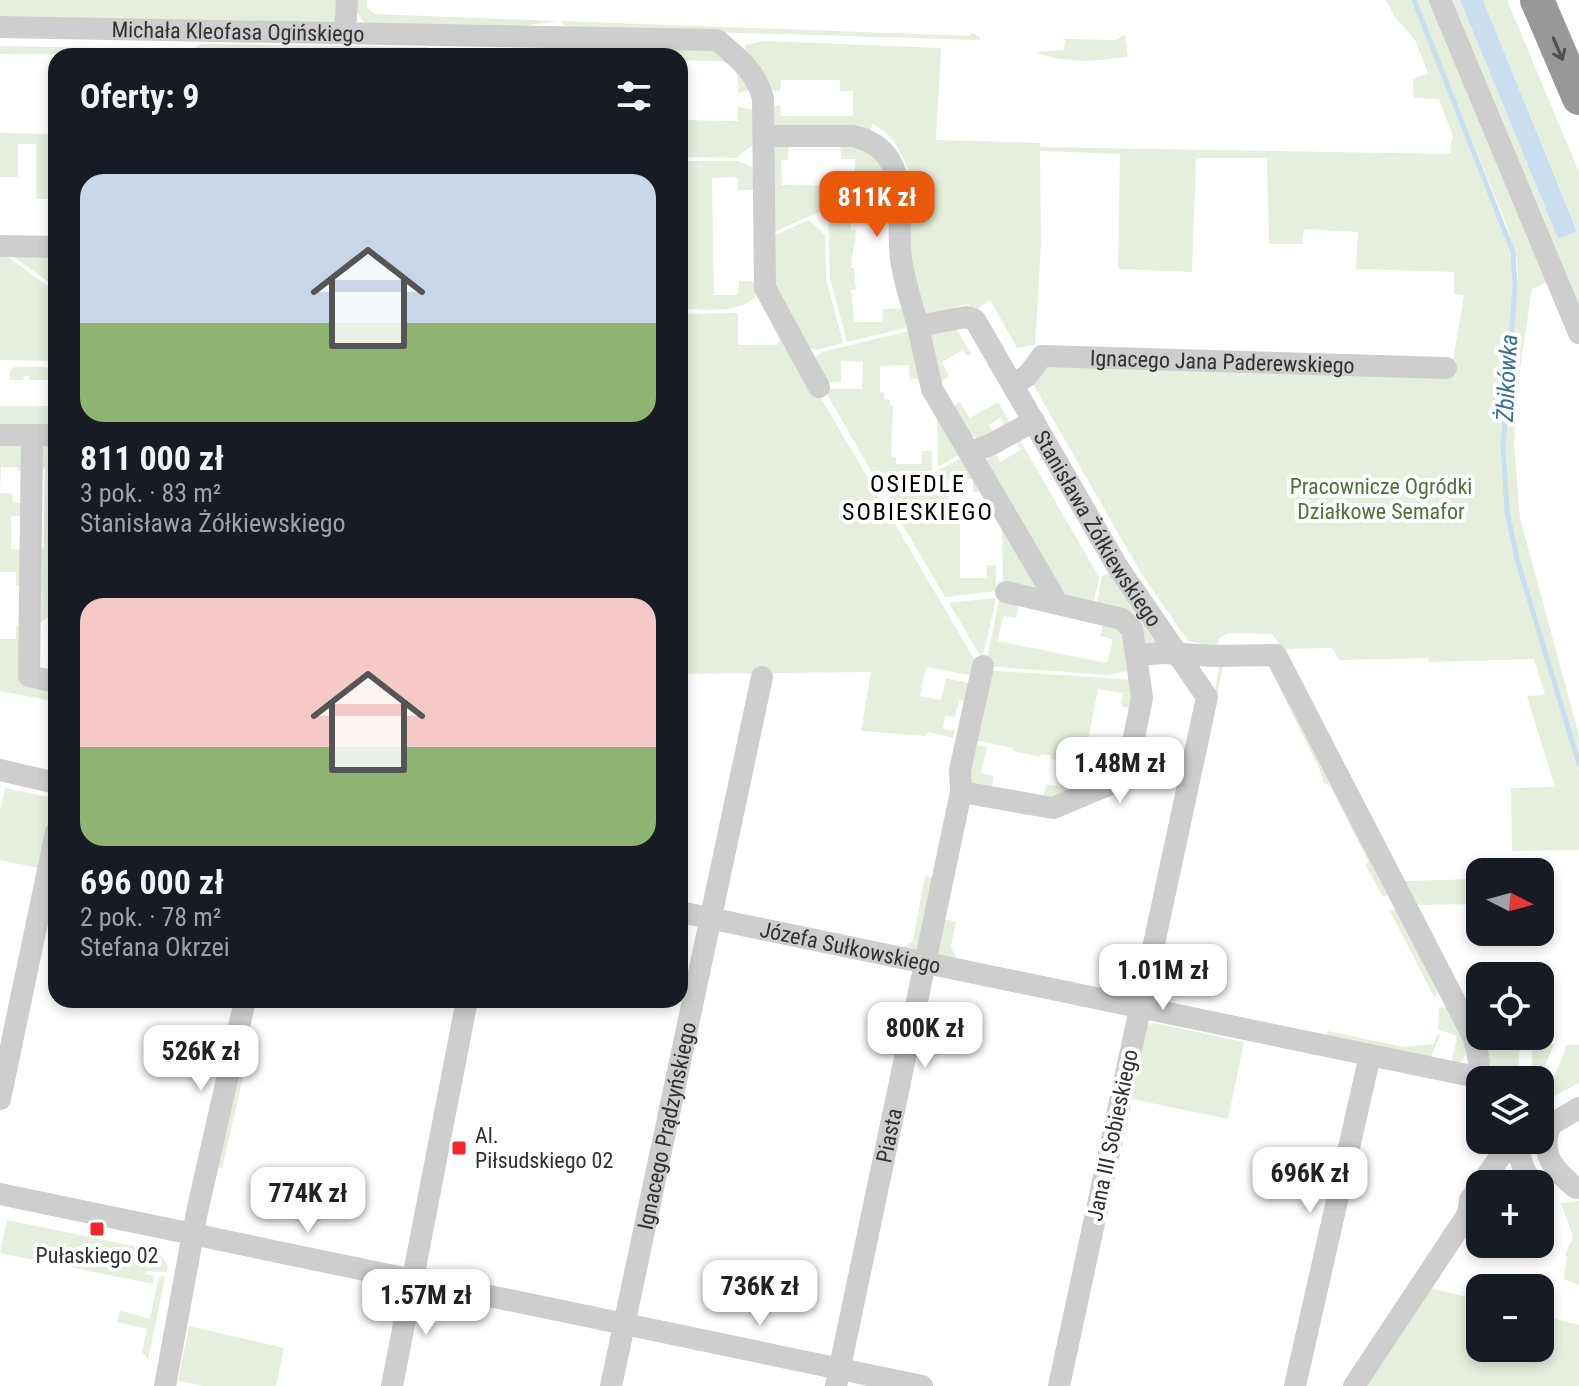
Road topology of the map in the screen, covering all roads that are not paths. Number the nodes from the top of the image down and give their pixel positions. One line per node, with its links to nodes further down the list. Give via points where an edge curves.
1 (347, 0): 5 (street)
2 (1440, 0): 12 (street)
3 (1537, 0): 7 (highway, one-way to 7)
4 (0, 27): 5 (street, Michała Kleofasa Ogińskiego)
5 (345, 34): 6 (street, Michała Kleofasa Ogińskiego)
6 (544, 47): 8 (street, Michała Kleofasa Ogińskiego, via 717,40 760,86)
7 (1579, 98)
8 (764, 136): 11 (street, via 853,136 888,158 897,179 901,262); 15 (street, via 765,288)
9 (0, 246): 10 (street)
10 (48, 247)
11 (918, 326): 14 (street, Stanisława Żółkiewskiego, via 975,320); 20 (street, via 932,389)
12 (1579, 333)
13 (1446, 368): 14 (street, Ignacego Jana Paderewskiego, via 1042,356)
14 (1013, 385): 16 (street, Stanisława Żółkiewskiego)
15 (819, 387)
16 (1034, 421): 20 (street); 24 (street, Stanisława Żółkiewskiego, via 1117,566)
17 (0, 435): 18 (street)
18 (32, 435): 19 (street); 28 (street, via 29,676)
19 (48, 435)
20 (970, 452): 22 (street)
21 (1006, 592): 22 (street)
22 (1055, 603): 23 (street, via 1127,622)
23 (1136, 655): 24 (street); 32 (street, via 1142,698 1125,777 1053,808)
24 (1178, 655): 25 (street); 29 (street)
25 (1215, 656): 29 (street, Jana III Sobieskiego); 41 (street, via 1276,655 1474,1038)
26 (983, 666): 32 (street, Piasta, via 960,770)
27 (762, 677): 35 (street, Ignacego Prądzyńskiego)
28 (48, 680)
29 (1207, 697): 39 (street, Jana III Sobieskiego)
30 (0, 770): 31 (street)
31 (48, 781)
32 (961, 792): 36 (street, Piasta)
33 (48, 870): 43 (street)
34 (688, 914): 35 (street, Józefa Sułkowskiego)
35 (711, 919): 36 (street, Józefa Sułkowskiego); 53 (street, Ignacego Prądzyńskiego)
36 (925, 963): 39 (street, Józefa Sułkowskiego); 54 (street, Piasta)
37 (243, 1008): 51 (street)
38 (465, 1008): 52 (street)
39 (1140, 1008): 40 (street, Józefa Sułkowskiego); 59 (street, Jana III Sobieskiego)
40 (1370, 1055): 42 (street, Józefa Sułkowskiego); 60 (street)
41 (1480, 1066)
42 (1466, 1075)
43 (0, 1099)
44 (1576, 1109): 45 (street)
45 (1554, 1122)
46 (1547, 1154): 47 (street, via 1559,1175)
47 (1577, 1188): 48 (street)
48 (1554, 1190)
49 (0, 1194): 51 (street)
50 (1466, 1223): 61 (street)
51 (194, 1235): 52 (street); 55 (street)
52 (414, 1280): 53 (street); 56 (street)
53 (623, 1325): 54 (street); 57 (street, Ignacego Prądzyńskiego)
54 (838, 1377): 58 (street)
55 (165, 1386)
56 (392, 1386)
57 (611, 1386)
58 (922, 1386)
59 (1059, 1386)
60 (1295, 1386)
61 (1354, 1386)

